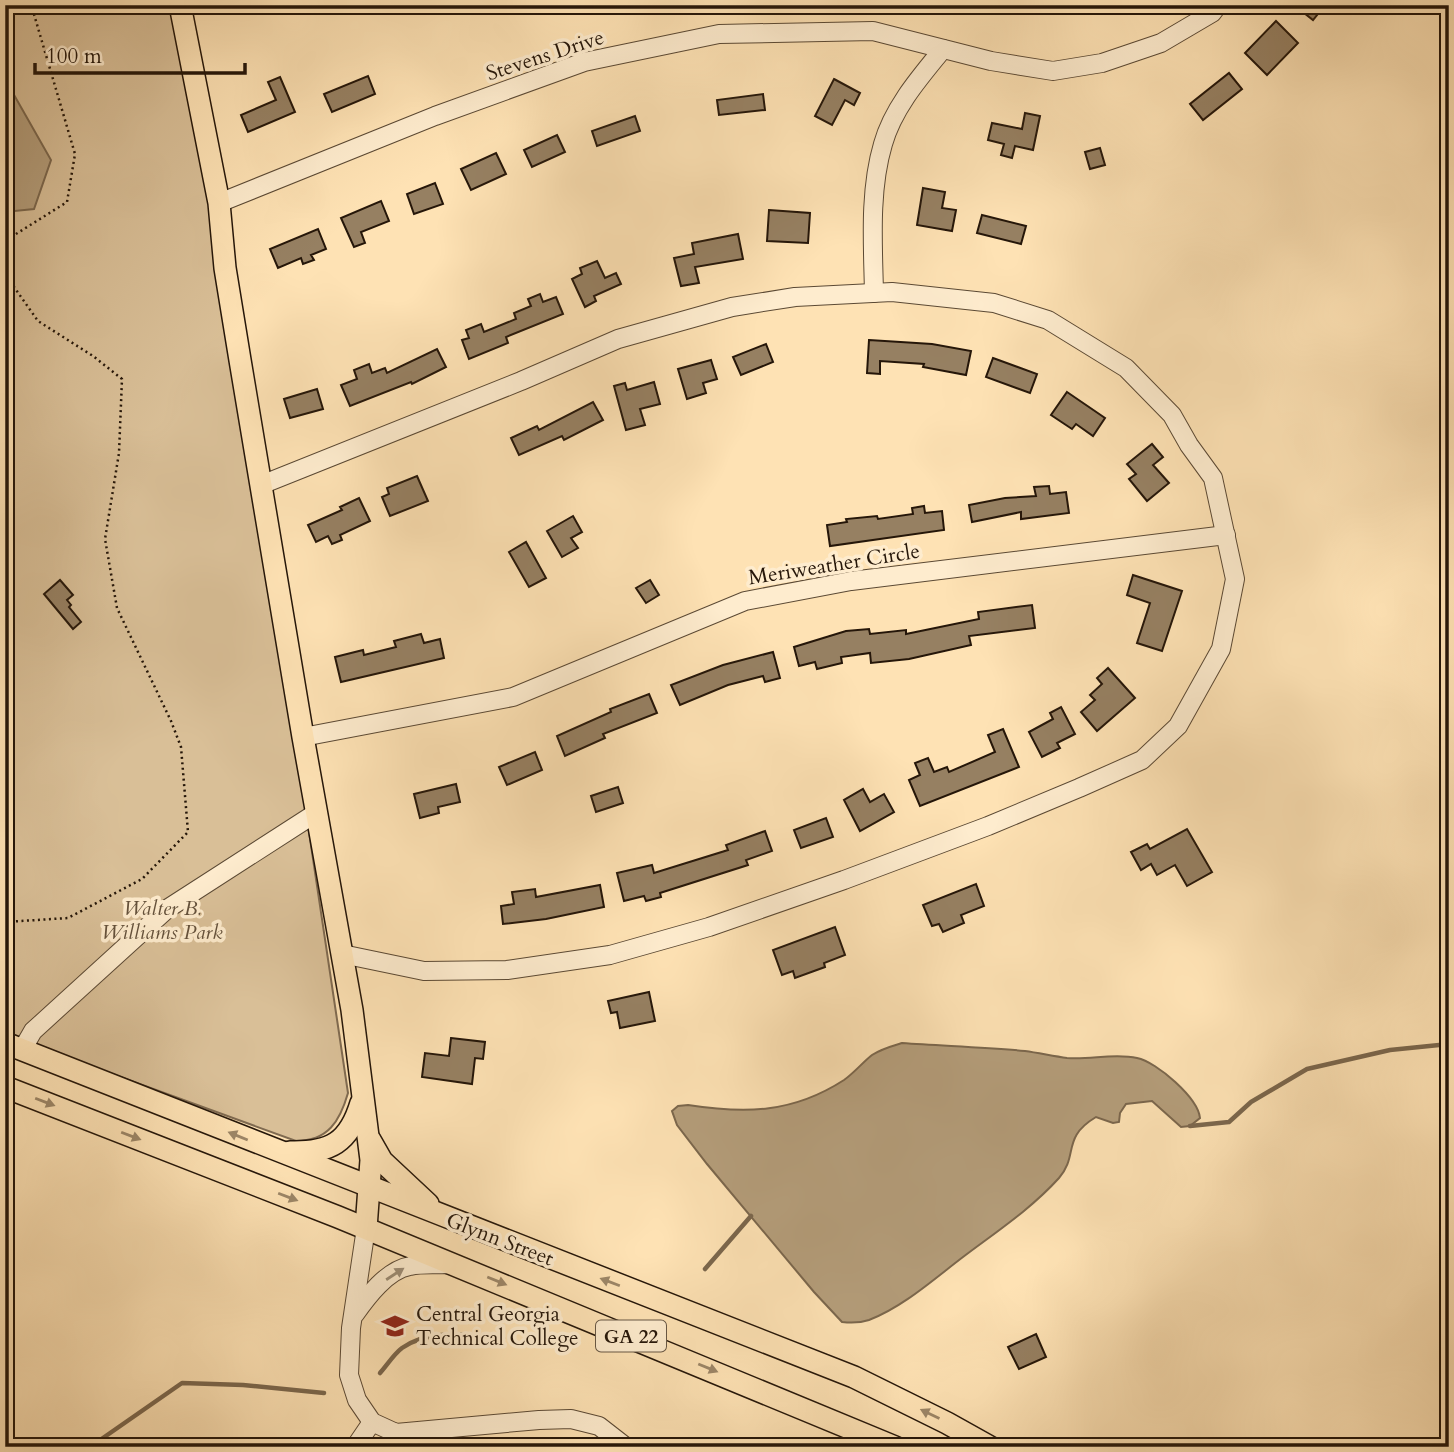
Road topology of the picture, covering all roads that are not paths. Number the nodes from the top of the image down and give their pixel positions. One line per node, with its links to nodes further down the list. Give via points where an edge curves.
1 (180, 5): 4 (main road)
2 (1218, 5): 3 (street, Stevens Drive, via 1161,43 1102,63 1053,71)
3 (943, 49): 4 (street, Stevens Drive, via 873,31 719,34 584,62); 5 (street, via 907,97 883,143 875,187)
4 (219, 203): 6 (main road)
5 (874, 293): 6 (street, via 795,297 732,307 618,339); 7 (street, via 994,303 1048,320 1126,368 1172,415 1213,478)
6 (261, 485): 8 (main road)
7 (1226, 535): 8 (street, Meriweather Circle, via 851,581 746,601 513,697); 10 (street, via 1235,579 1221,649 1178,726 1142,760 844,880 709,927 610,955 508,970 424,971)
8 (303, 737): 9 (main road)
9 (316, 813): 10 (main road); 11 (street, via 167,909)
10 (342, 954): 13 (main road)
11 (13, 1046): 15 (main road, Glynn Street / GA 22, one-way to 11)
12 (5, 1087): 18 (main road, Glynn Street / GA 22, one-way to 18)
13 (363, 1098): 14 (main road); 15 (main road, via 357,1118 339,1142 309,1153)
14 (368, 1135): 16 (main road); 17 (main road, via 382,1161)
15 (280, 1152): 16 (main road, Glynn Street / GA 22)
16 (370, 1188): 17 (main road, Glynn Street / GA 22); 18 (main road)
17 (446, 1218): 25 (main road, Glynn Street / GA 22, one-way to 17, via 854,1377)
18 (366, 1228): 19 (main road, Glynn Street / GA 22); 20 (street)
19 (453, 1264): 20 (street, one-way to 19, via 368,1296 408,1266); 24 (main road, Glynn Street / GA 22, one-way to 24)
20 (353, 1317): 21 (street, via 349,1375 357,1400)
21 (372, 1422): 22 (street); 23 (street, via 396,1433 571,1419 599,1426)
22 (355, 1447)
23 (626, 1447)
24 (895, 1447)
25 (990, 1447)

